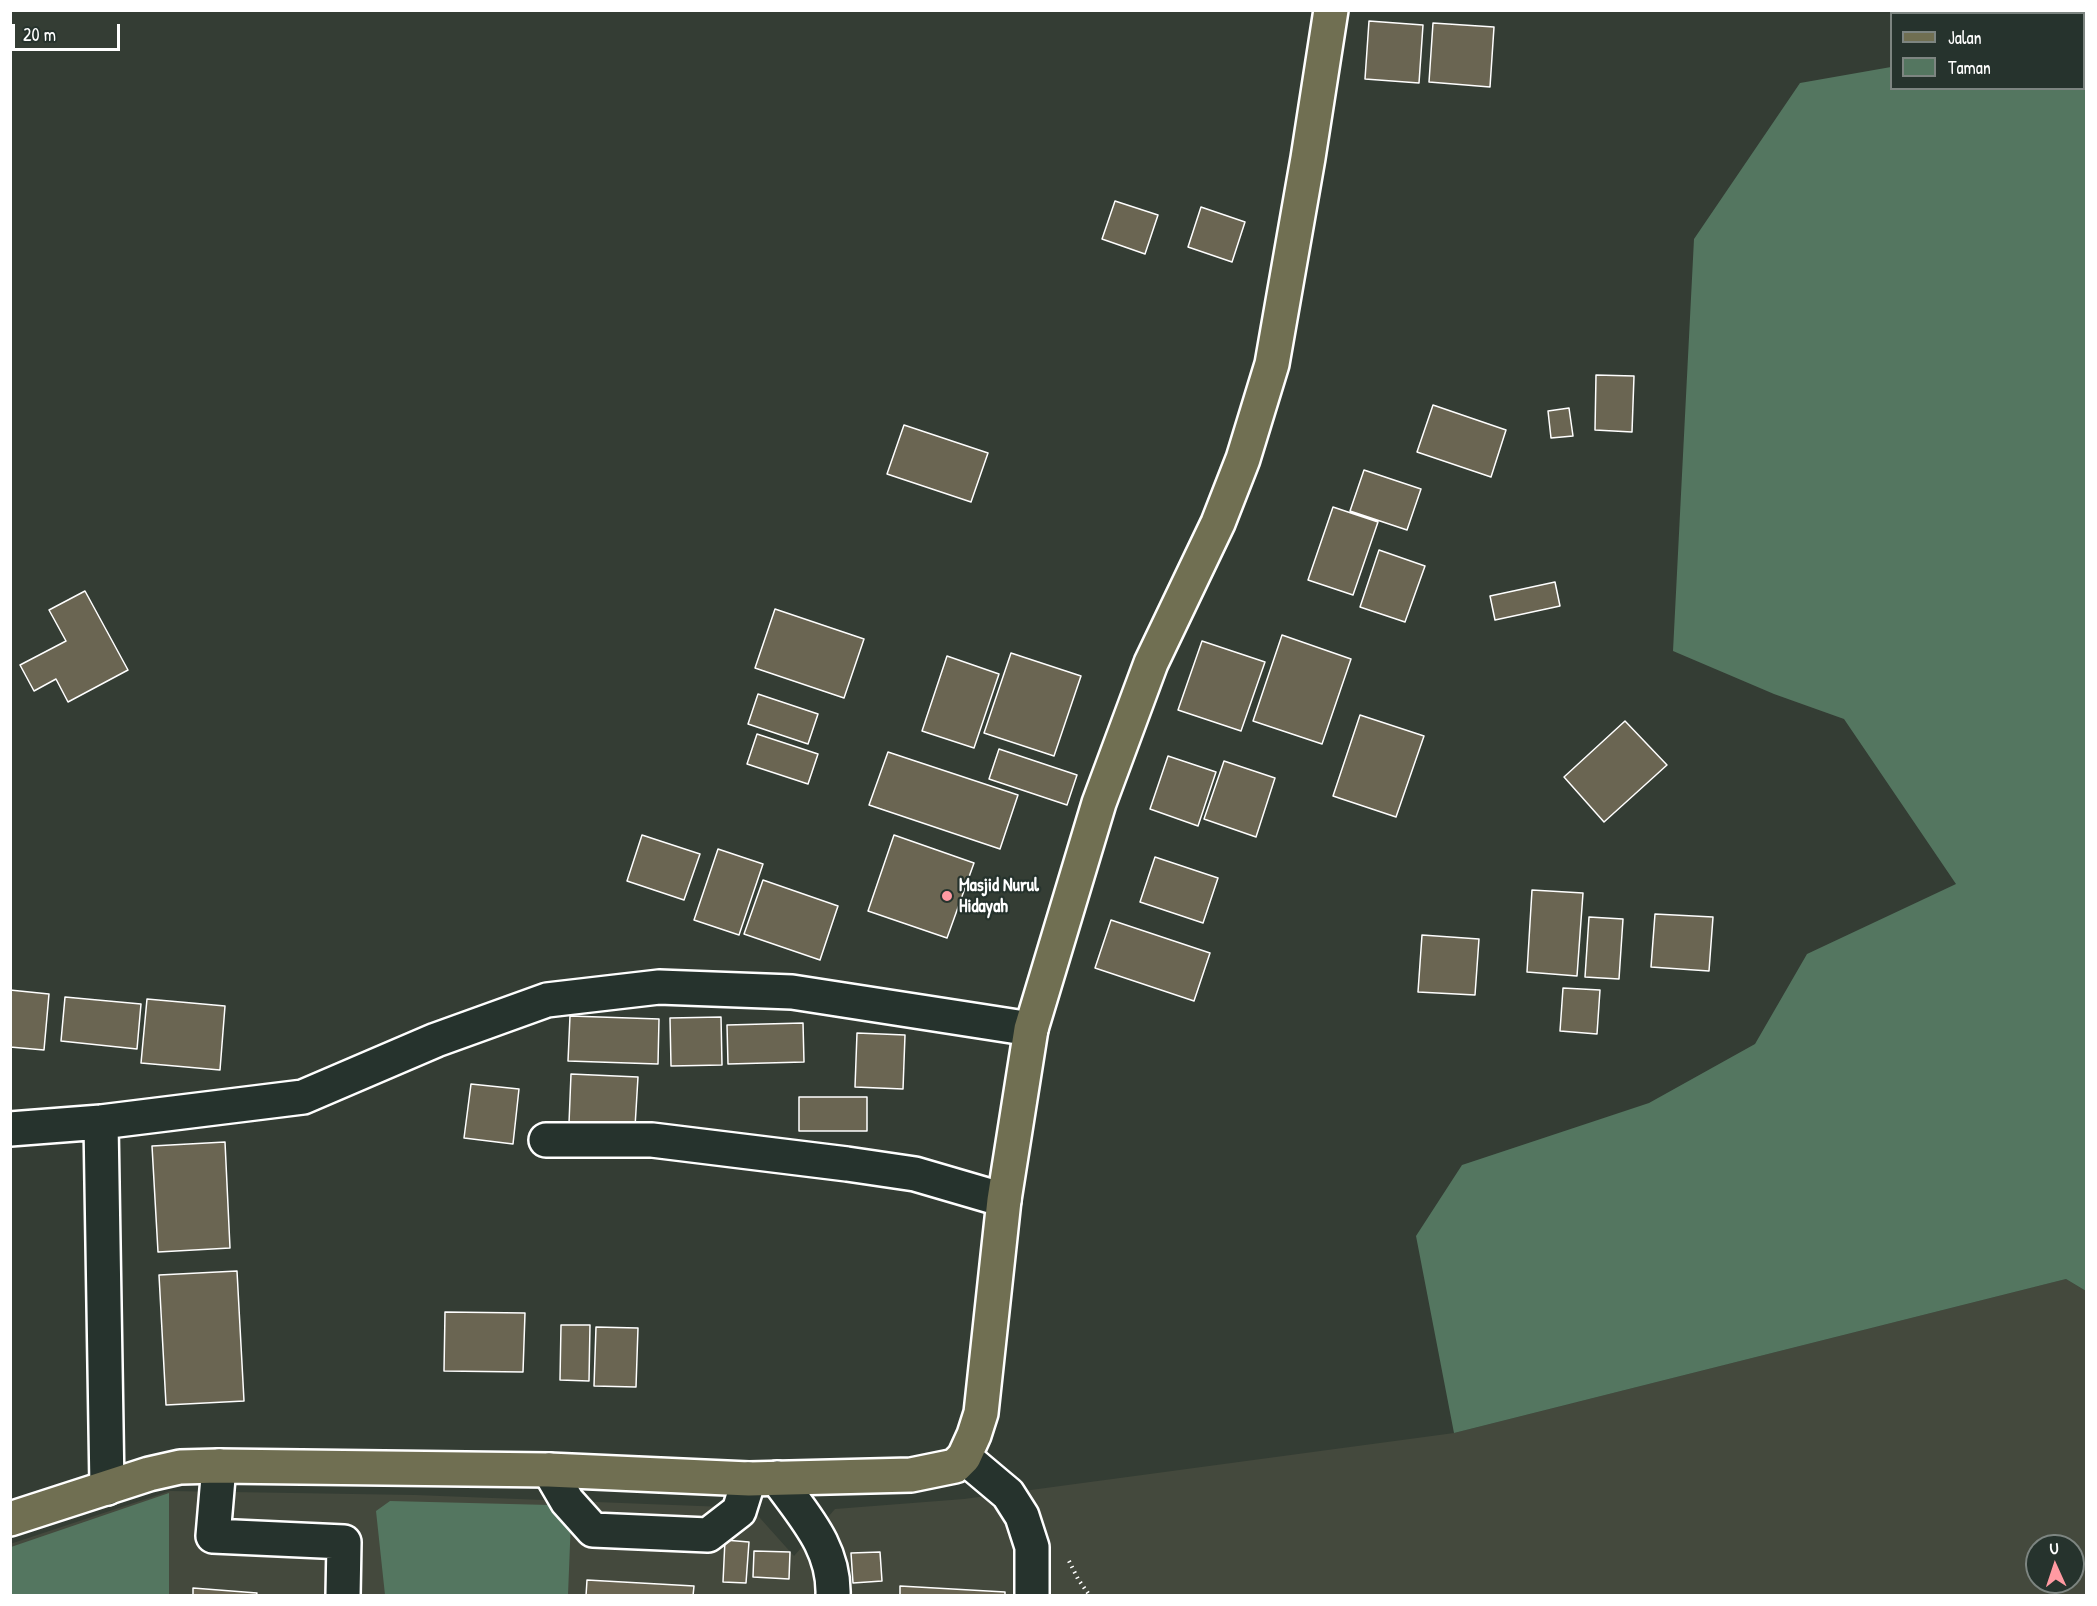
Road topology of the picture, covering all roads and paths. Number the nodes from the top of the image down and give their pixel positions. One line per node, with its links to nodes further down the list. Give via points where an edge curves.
1 (1331, 10): 2 (main road, via 1272,364 1243,459 1218,523 1151,663 1099,803)
2 (1031, 1029): 3 (street, via 792,992 659,987 547,1000 436,1040 303,1097); 6 (main road)
3 (101, 1122): 4 (street); 11 (street)
4 (10, 1129)
5 (546, 1140): 6 (street, via 652,1140 847,1164 915,1174)
6 (1004, 1200): 7 (main road, via 981,1413)
7 (964, 1456): 10 (main road, via 955,1466 911,1475); 15 (street, via 1008,1494 1022,1516 1032,1547)
8 (219, 1466): 9 (main road); 11 (main road, via 180,1467); 13 (street, via 213,1536 344,1542)
9 (549, 1470): 10 (main road); 10 (street, via 567,1501 593,1530 708,1535 739,1511)
10 (763, 1478): 14 (street, via 802,1511 828,1554)
11 (107, 1488): 12 (main road)
12 (10, 1519)
13 (343, 1596)
14 (833, 1596)
15 (1032, 1596)

